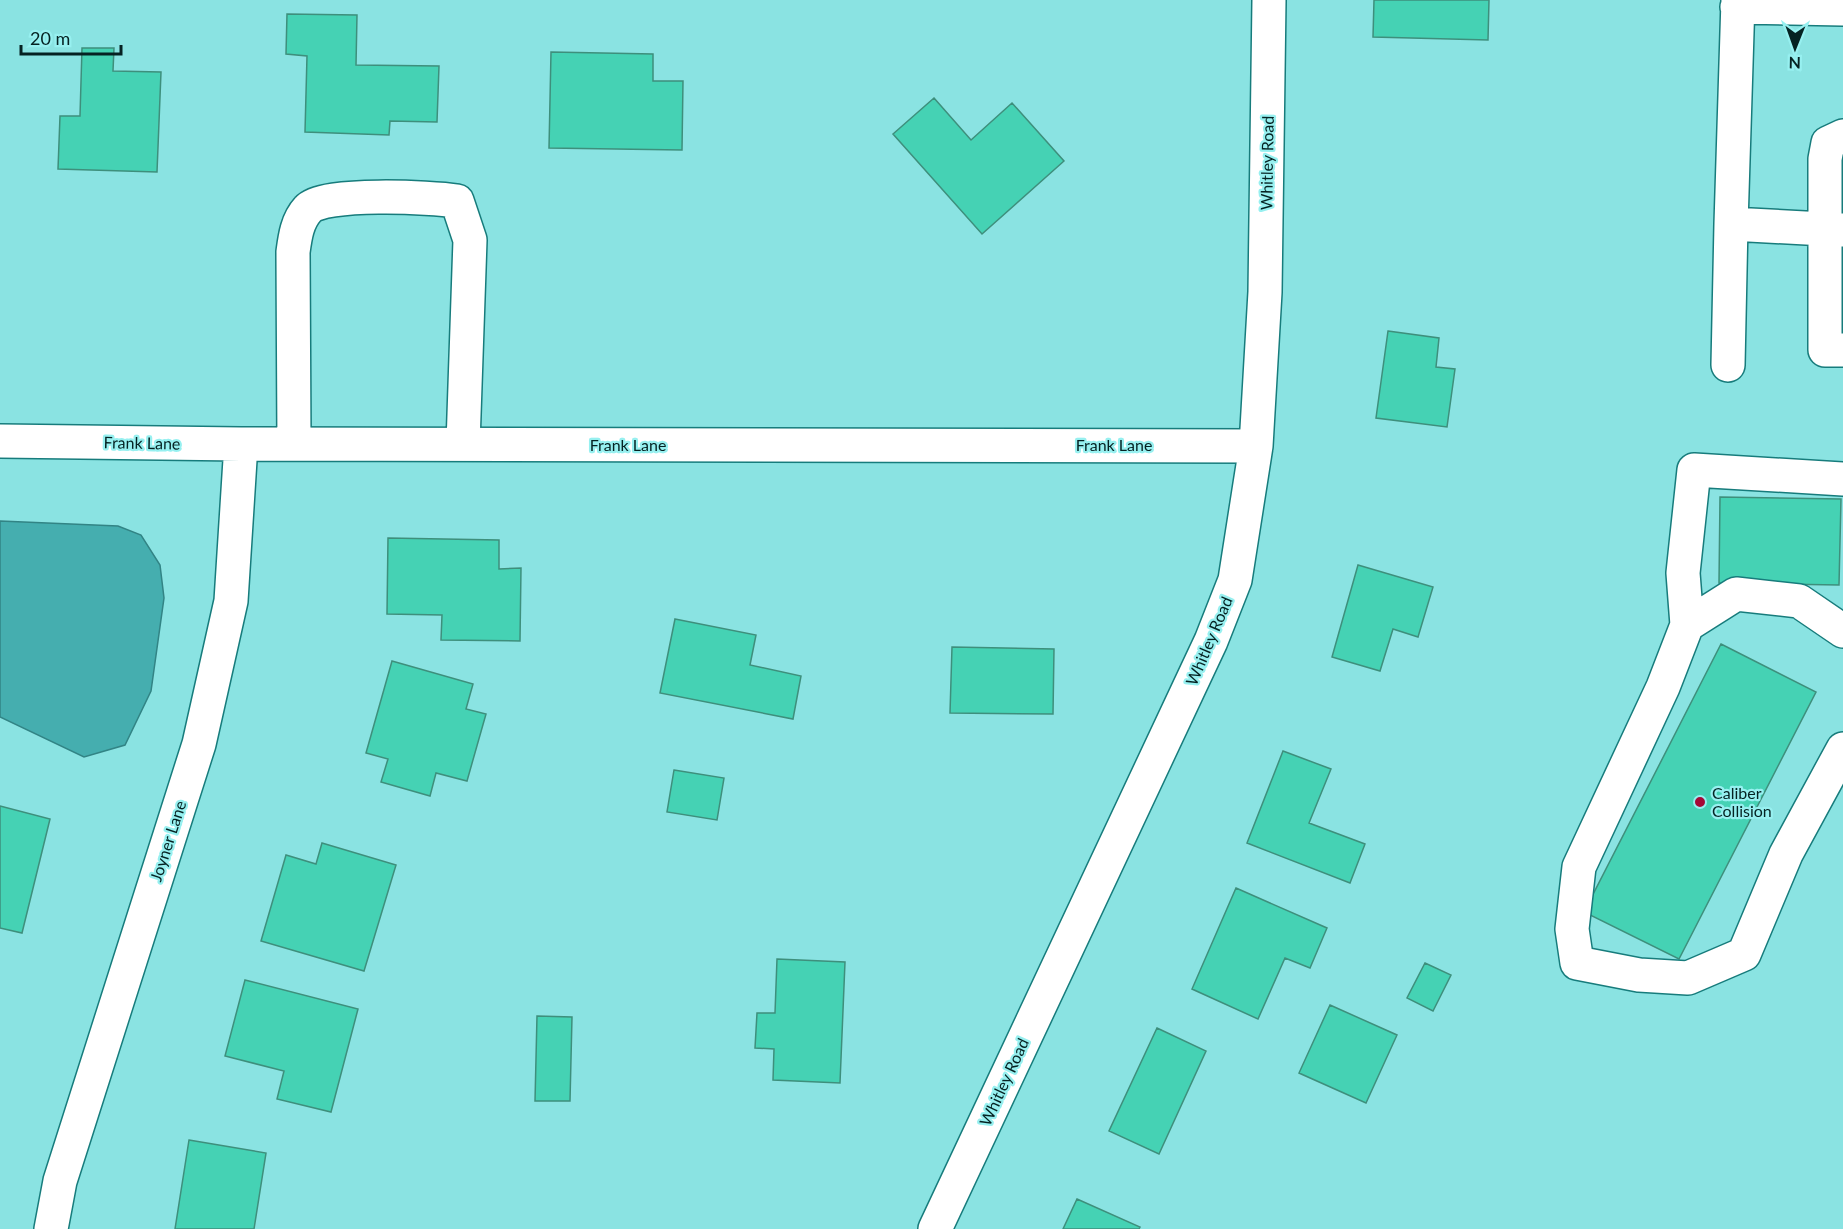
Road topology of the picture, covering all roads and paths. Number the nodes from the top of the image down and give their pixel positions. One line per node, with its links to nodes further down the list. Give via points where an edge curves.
1 (1269, 0): 13 (street, Whitley Road, via 1265,292)
2 (1738, 3): 3 (street); 5 (street)
3 (1843, 9)
4 (1843, 136): 6 (street, via 1828,143 1825,159)
5 (1731, 224): 6 (street); 8 (street)
6 (1834, 230): 7 (street, via 1825,350)
7 (1843, 350)
8 (1728, 365)
9 (0, 441): 10 (street, Frank Lane)
10 (241, 444): 11 (street, Frank Lane); 18 (street, Joyner Lane, via 231,601 199,744 60,1181)
11 (294, 444): 12 (street, Frank Lane); 12 (street, via 293,252 297,227 308,207 326,199 430,197 457,201 470,240)
12 (463, 444): 13 (street, Frank Lane)
13 (1256, 446): 19 (street, Whitley Road, via 1235,580 1211,641)
14 (1843, 478): 15 (street, via 1694,470 1683,573)
15 (1687, 625): 16 (street, via 1736,594 1799,601); 17 (street, via 1663,687 1579,867 1572,929 1577,963 1639,975 1688,978 1744,954 1786,855)
16 (1843, 631)
17 (1843, 749)
18 (51, 1229)
19 (934, 1229)

